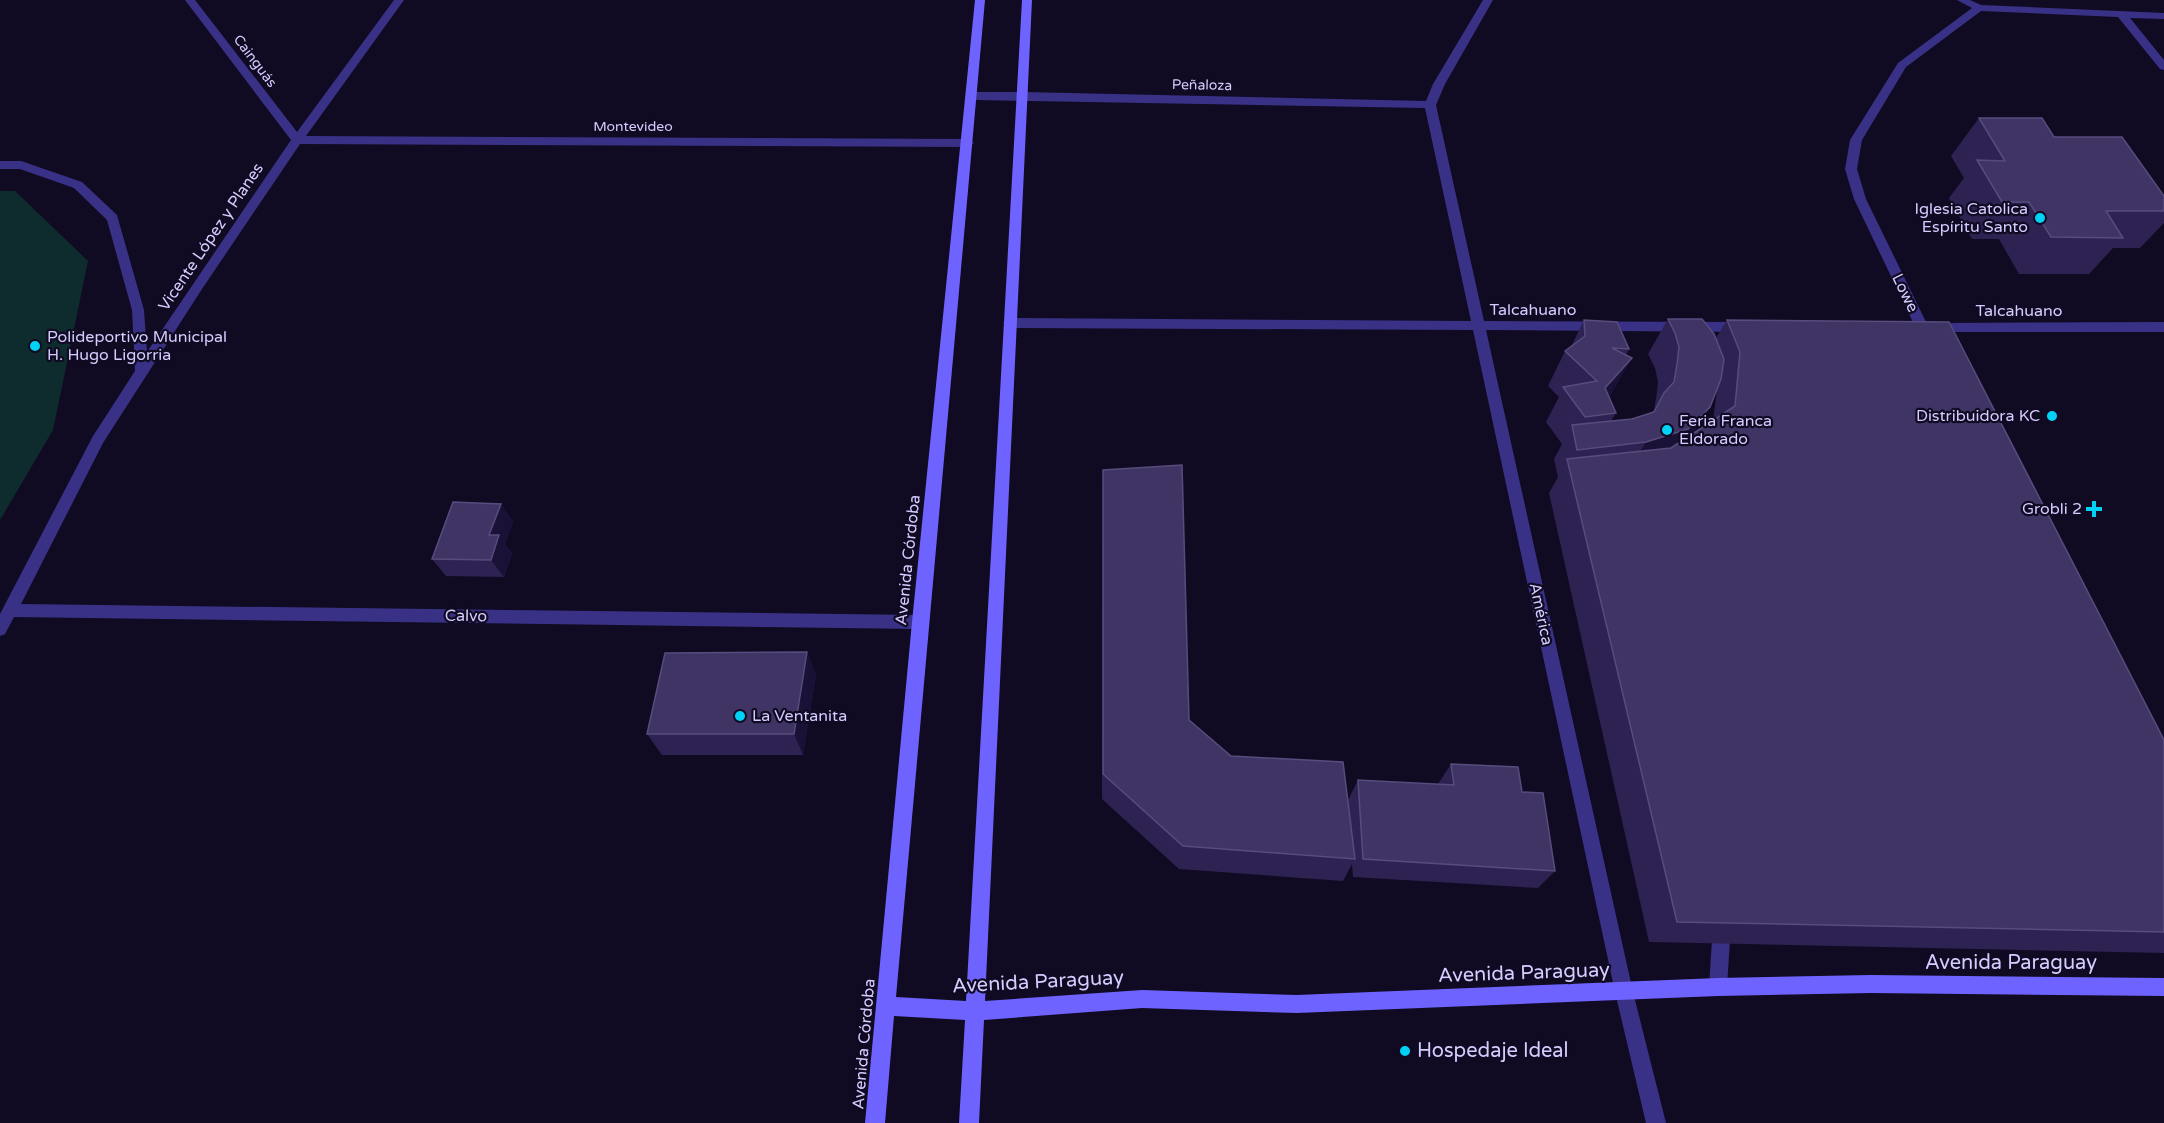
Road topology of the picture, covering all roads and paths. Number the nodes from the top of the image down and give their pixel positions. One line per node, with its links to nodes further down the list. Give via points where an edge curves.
1 (190, 0): 14 (street, Cainguás)
2 (399, 0): 14 (street, Vicente López y Planes)
3 (980, 0): 11 (main road, Avenida Córdoba)
4 (1027, 0): 12 (main road)
5 (1488, 0): 13 (street)
6 (1962, 0): 7 (street)
7 (1979, 8): 8 (street); 21 (street, Lowe, via 1902,65 1856,140 1851,169 1860,199)
8 (2122, 15): 9 (street); 10 (street)
9 (2164, 16)
10 (2164, 68)
11 (973, 96): 12 (street, Peñaloza); 15 (main road, Avenida Córdoba)
12 (1023, 96): 13 (street, Peñaloza); 17 (main road)
13 (1430, 105): 18 (street, América)
14 (297, 140): 15 (street, Montevideo); 23 (street, Vicente López y Planes)
15 (968, 143): 25 (main road, Avenida Córdoba)
16 (0, 165): 23 (street, via 21,165 78,185 113,218 138,310)
17 (1010, 323): 18 (street, Talcahuano); 32 (main road)
18 (1479, 326): 19 (street, Talcahuano); 30 (street, América)
19 (1754, 327)
20 (2164, 327): 21 (street, Talcahuano)
21 (1916, 328): 22 (street, Lowe)
22 (1932, 348)
23 (142, 371): 24 (street, Vicente López y Planes, via 98,440)
24 (11, 610): 25 (street, Calvo); 26 (street, Vicente López y Planes)
25 (920, 622): 31 (main road, Avenida Córdoba)
26 (0, 629)
27 (1723, 903): 28 (street)
28 (1718, 987): 29 (main road, Avenida Paraguay); 30 (main road, Avenida Paraguay)
29 (2164, 987)
30 (1624, 992): 32 (main road, Avenida Paraguay, via 1297,1004 1142,999); 35 (street, América)
31 (886, 1006): 32 (main road, Avenida Paraguay); 33 (main road, Avenida Córdoba)
32 (975, 1011): 34 (main road)
33 (875, 1123)
34 (969, 1123)
35 (1656, 1123)

